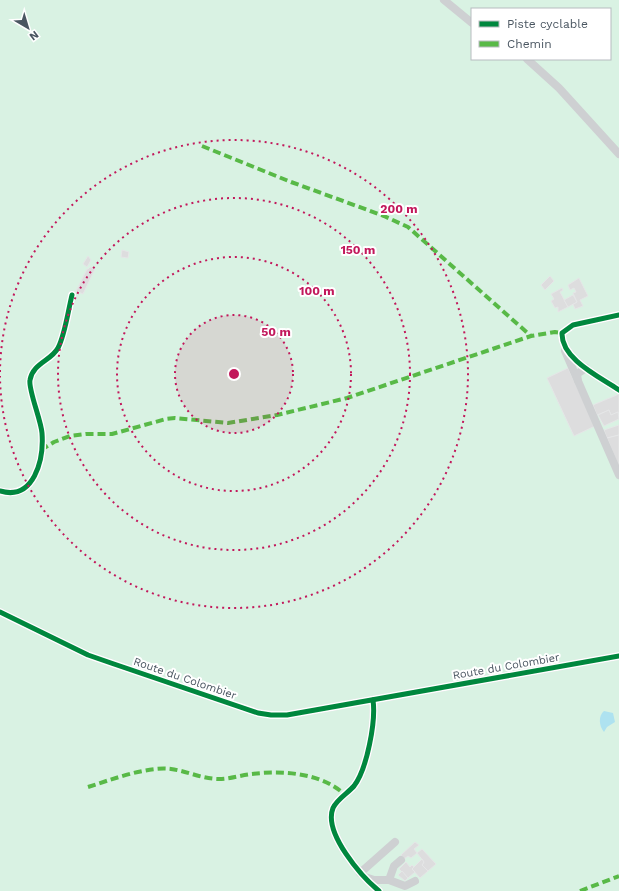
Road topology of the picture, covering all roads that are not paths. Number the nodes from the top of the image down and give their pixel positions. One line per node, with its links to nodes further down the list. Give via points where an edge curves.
1 (444, 0): 2 (street)
2 (471, 22)
3 (528, 60): 4 (street, via 559,88)
4 (619, 154)
5 (72, 295): 12 (street, via 57,350 35,367 30,381 42,434 34,477 17,493)
6 (619, 315): 7 (street, via 567,328 562,333)
7 (565, 348): 8 (street); 9 (street)
8 (586, 368): 9 (street, via 577,374); 10 (street)
9 (578, 381): 11 (street)
10 (619, 390)
11 (619, 475)
12 (0, 491)
13 (0, 612): 15 (street, Route du Colombier, via 88,655 258,713 287,715)
14 (619, 656): 15 (street, Route du Colombier)
15 (373, 700): 18 (street, via 371,732 361,774 354,786 333,808 332,816 332,826 342,846)
16 (395, 842): 18 (street)
17 (401, 860): 19 (street, via 394,866)
18 (362, 875): 19 (street, via 374,880); 21 (street)
19 (389, 880): 20 (street, via 405,886)
20 (415, 881)
21 (379, 891)

